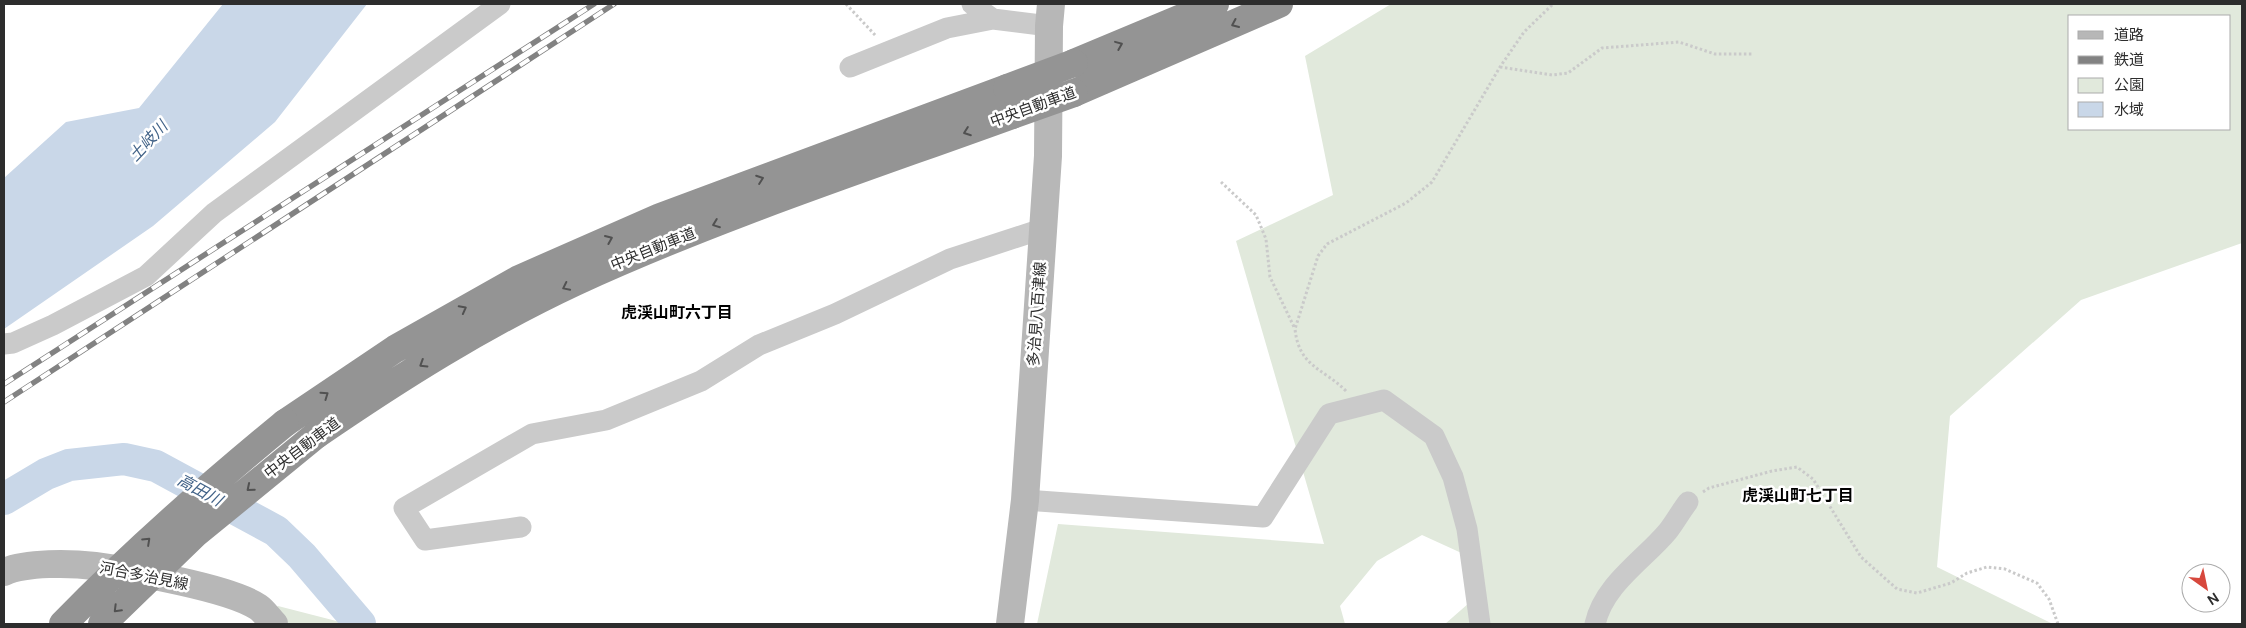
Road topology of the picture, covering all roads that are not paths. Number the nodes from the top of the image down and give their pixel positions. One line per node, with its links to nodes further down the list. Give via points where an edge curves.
1 (500, 4): 9 (street, via 214,213 146,276 53,325 14,343)
2 (972, 4): 6 (street)
3 (1215, 4): 14 (highway, 中央自動車道, one-way to 3, bridge, via 164,525 285,423 395,349 455,314 536,271 660,217 1074,63)
4 (1279, 4): 15 (highway, 中央自動車道, one-way to 15, bridge, via 1074,93 722,221 575,282 444,350 316,436 195,534)
5 (1050, 15): 6 (street); 8 (main road, 多治見八百津線, via 1048,156)
6 (993, 19): 7 (street, via 947,28)
7 (850, 68)
8 (1042, 229): 10 (main road, 多治見八百津線); 12 (street, via 950,259 835,314 759,344 701,381 606,420 532,434 404,508 425,540)
9 (4, 344)
10 (1025, 500): 17 (main road, 多治見八百津線); 18 (street, via 1263,517 1329,414 1384,400 1434,436 1453,477 1467,528)
11 (1688, 502): 19 (street, via 1668,531 1622,577 1597,614)
12 (521, 527)
13 (4, 572): 16 (main road, 河合多治見線, via 44,565 94,566 229,594 259,608)
14 (63, 624)
15 (102, 624)
16 (274, 624)
17 (1010, 624)
18 (1480, 624)
19 (1595, 624)

